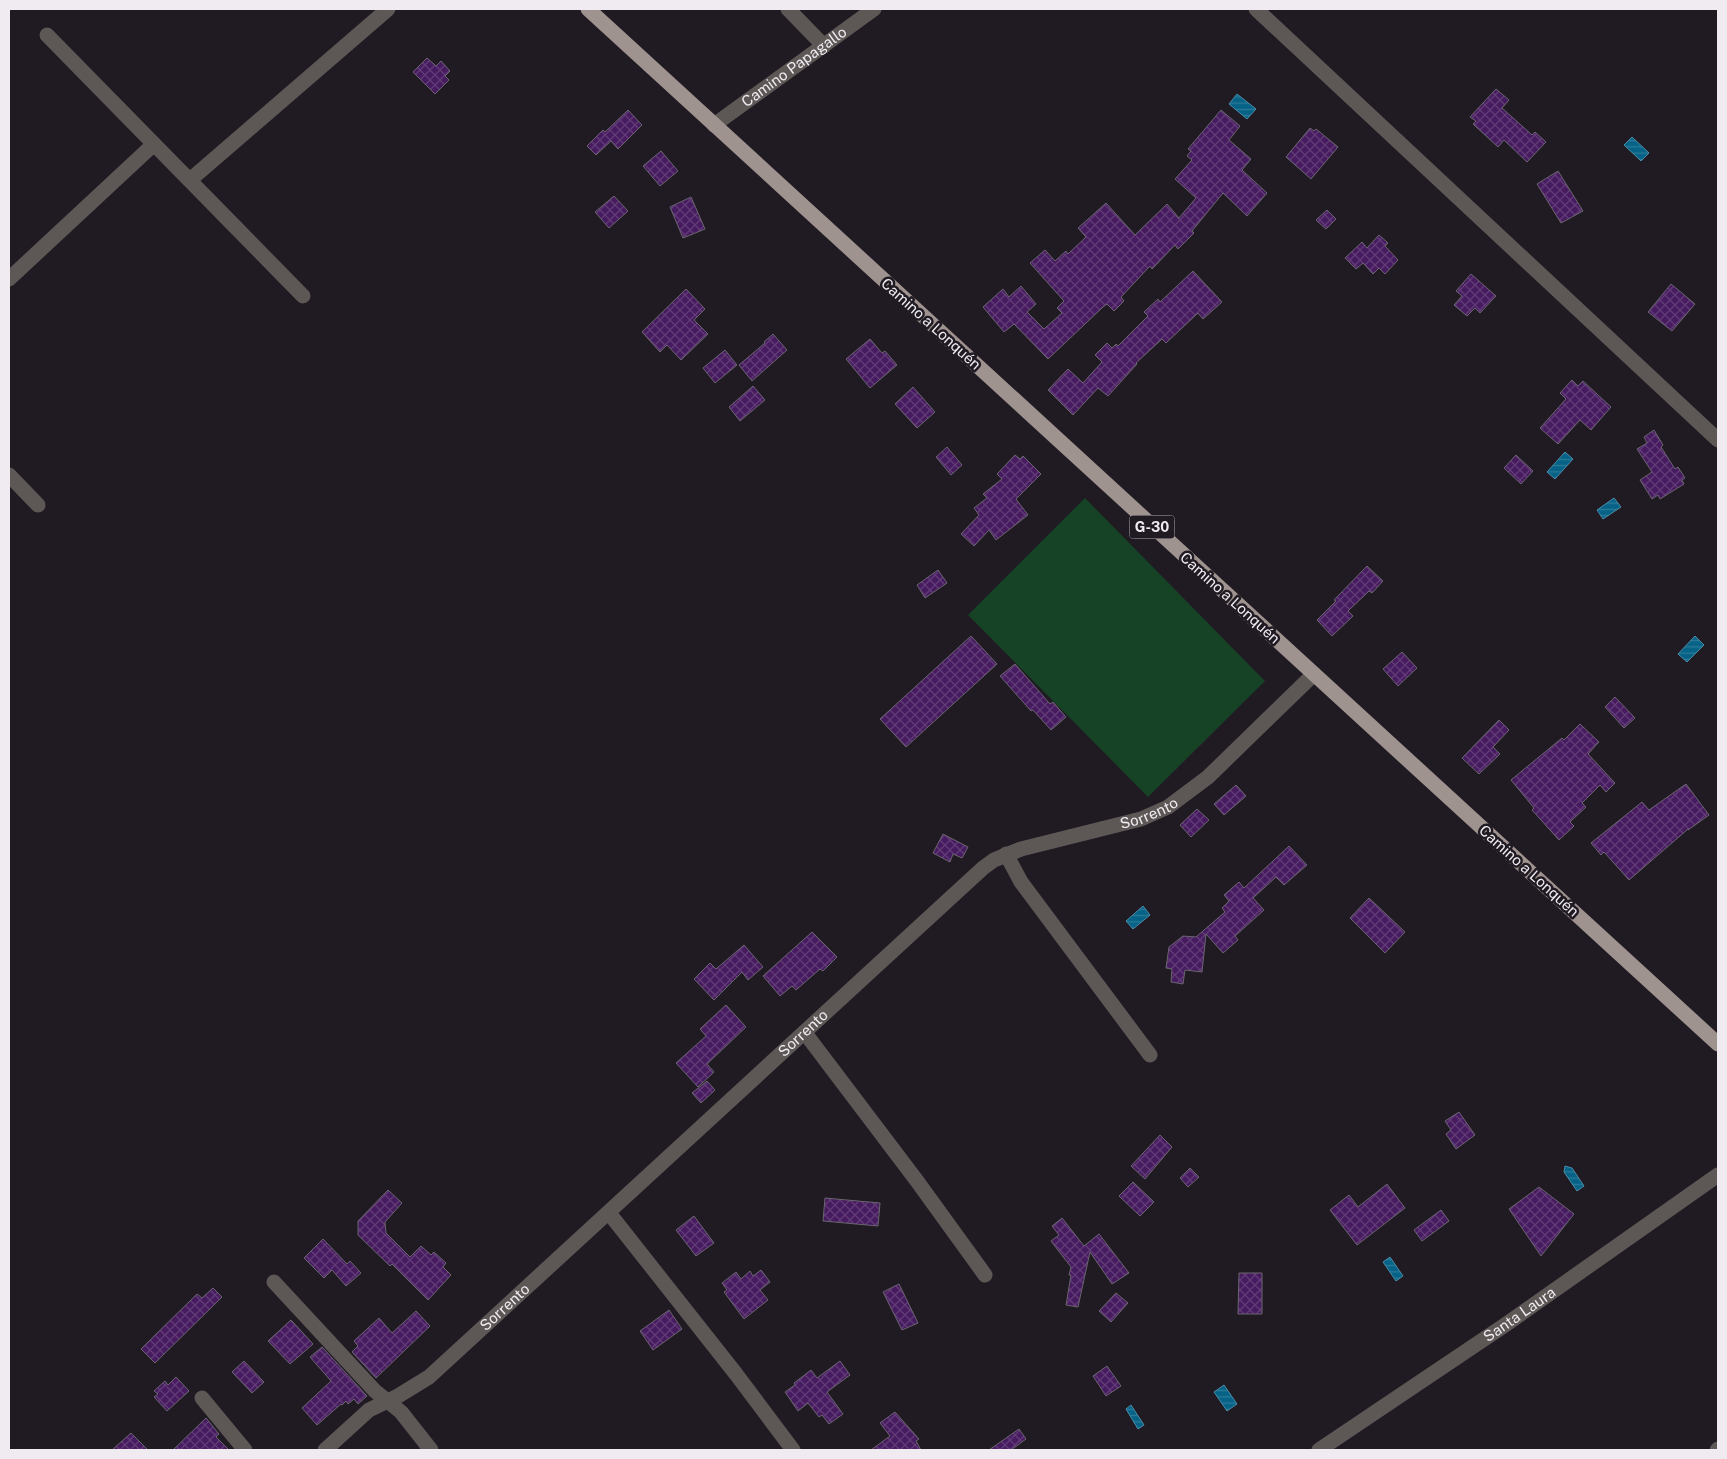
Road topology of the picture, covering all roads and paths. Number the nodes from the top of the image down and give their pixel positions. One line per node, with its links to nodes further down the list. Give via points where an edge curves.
1 (388, 9): 10 (street)
2 (588, 9): 8 (main road, Camino a Lonquén / G-30)
3 (788, 9): 7 (street)
4 (874, 9): 7 (street, Camino Papagallo)
5 (1256, 9): 13 (street)
6 (47, 35): 9 (street)
7 (824, 46): 8 (street, Camino Papagallo)
8 (714, 125): 16 (main road, Camino a Lonquén / G-30)
9 (154, 144): 10 (street); 11 (street)
10 (190, 180): 12 (street)
11 (9, 279)
12 (303, 296)
13 (1718, 440)
14 (9, 474): 15 (street)
15 (38, 505)
16 (1314, 674): 17 (street, Sorrento, via 1208,776 1168,807 1141,819); 19 (main road, Camino a Lonquén / G-30)
17 (1006, 854): 18 (street, Sorrento, via 983,868); 20 (street, via 1022,882)
18 (804, 1033): 22 (street, Sorrento); 23 (street)
19 (1718, 1044)
20 (1150, 1055)
21 (1718, 1175): 31 (street, Santa Laura, via 1505,1325)
22 (608, 1213): 26 (street, Sorrento, via 429,1377); 30 (street)
23 (985, 1274)
24 (274, 1282): 26 (street)
25 (202, 1398): 27 (street)
26 (388, 1401): 28 (street, Sorrento, via 369,1410); 29 (street, via 401,1412)
27 (245, 1450)
28 (325, 1450)
29 (430, 1450)
30 (793, 1450)
31 (1319, 1450)

